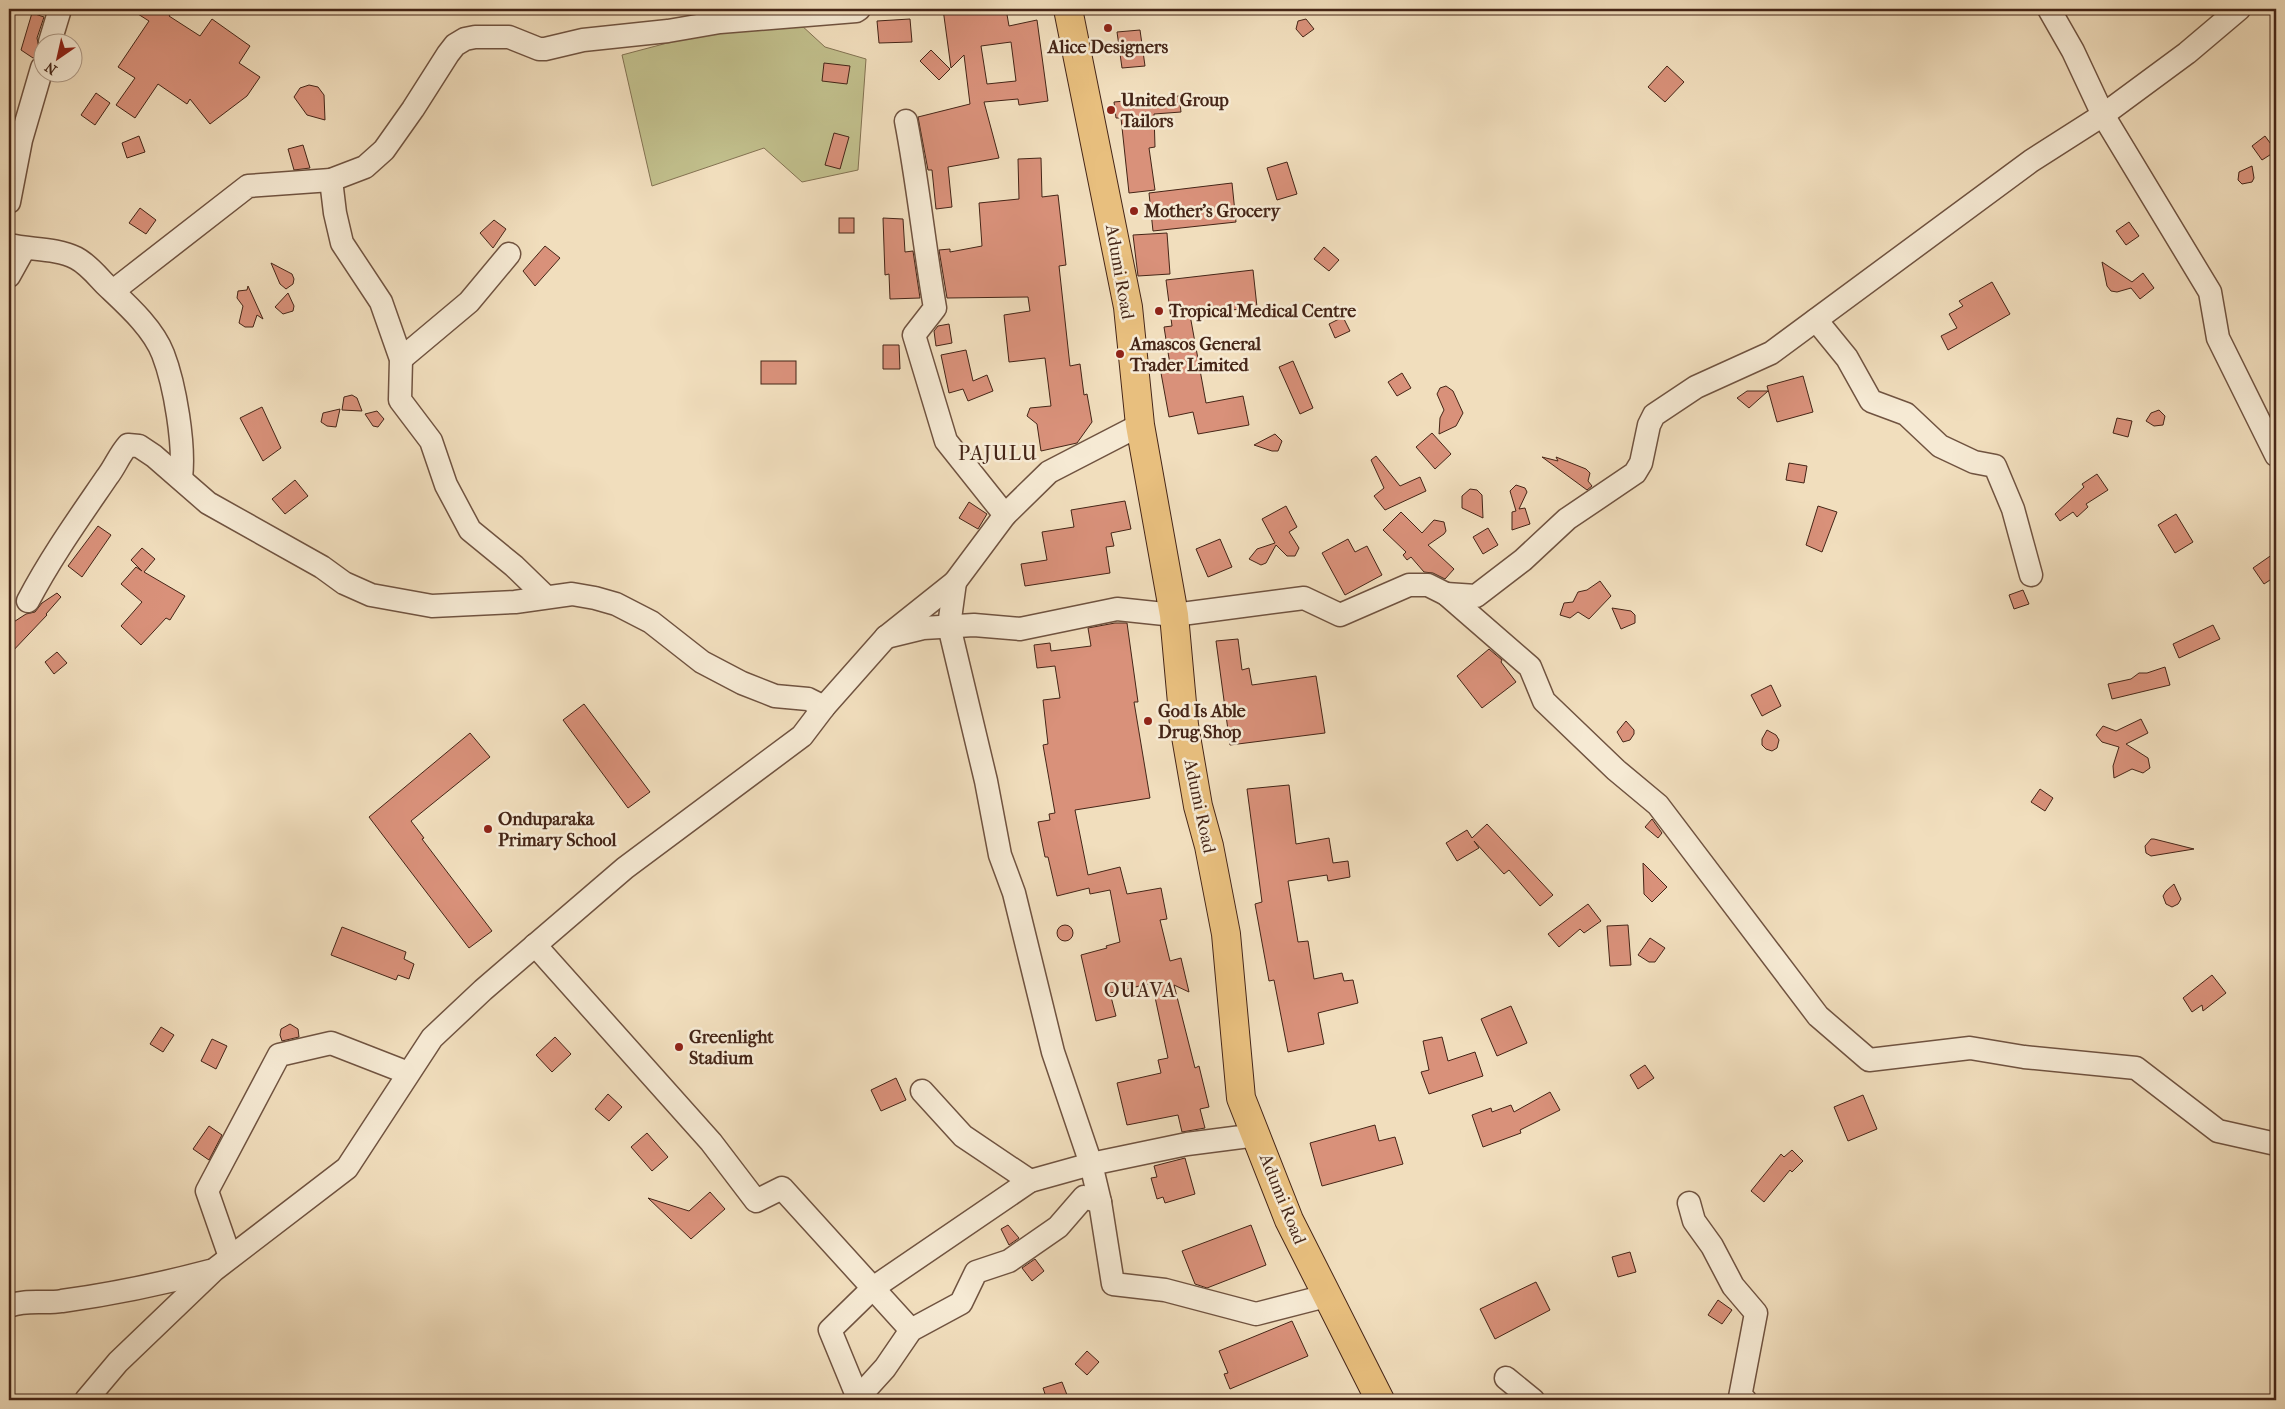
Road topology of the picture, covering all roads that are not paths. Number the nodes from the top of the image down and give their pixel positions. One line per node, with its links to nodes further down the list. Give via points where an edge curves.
1 (60, 9): 6 (street)
2 (858, 9): 10 (street, via 720,22 583,40 545,49 508,37 465,39 448,54 379,155 365,167)
3 (1068, 9): 18 (main road, Adumi Road, via 1128,308)
4 (2049, 9): 8 (street)
5 (2239, 9): 8 (street, via 2187,53)
6 (53, 32)
7 (38, 82): 11 (street, via 21,140)
8 (2103, 115): 16 (street, via 2031,161); 19 (street, via 2210,292 2218,338)
9 (906, 121): 21 (street, via 935,308 914,335 946,441)
10 (331, 180): 15 (street, via 248,186); 17 (street, via 342,242 381,302)
11 (9, 202)
12 (16, 247): 14 (street); 15 (street, via 60,252 77,259)
13 (509, 254): 17 (street, via 469,302)
14 (9, 276)
15 (112, 291): 20 (street, via 146,327 162,353 180,434)
16 (1816, 320): 22 (street, via 1848,358 1871,401 1906,414 1940,446 1974,462 1995,466 2013,509); 24 (street, via 1771,352 1696,387 1654,415 1641,463 1635,473 1567,519 1523,560 1476,596)
17 (401, 359): 25 (street, via 400,400 431,442 446,485 470,530)
18 (1140, 425): 21 (street, via 1049,472); 27 (main road, Adumi Road)
19 (2276, 455)
20 (181, 478): 25 (street, via 208,503 322,567 344,584 371,595 432,606); 26 (street, via 139,446 128,445 64,538)
21 (1005, 515): 23 (street)
22 (2031, 575)
23 (955, 582): 28 (street); 29 (street)
24 (1446, 594): 27 (street, via 1428,585 1410,586 1340,615 1304,598); 35 (street, via 1530,667 1544,701 1658,805 1818,1016 1869,1060 1970,1048 2136,1068 2218,1132)
25 (546, 597): 30 (street, via 572,594 616,604 652,622 702,662 742,683 775,696 808,699)
26 (28, 601)
27 (1174, 614): 28 (street, via 1117,610 1020,629); 34 (main road, Adumi Road, via 1184,725 1226,934 1241,1098)
28 (949, 626): 29 (street); 36 (street, via 1000,855 1014,893 1053,1052)
29 (886, 637): 30 (street)
30 (824, 707): 31 (street, via 802,736 625,868)
31 (535, 945): 32 (street, via 432,1038); 41 (street, via 711,1142 756,1201 782,1188)
32 (408, 1073): 40 (street, via 347,1168); 40 (street, via 331,1043 279,1056 207,1191)
33 (922, 1091): 37 (street, via 963,1136)
34 (1257, 1134): 36 (street, via 1187,1144); 42 (main road, Adumi Road, via 1289,1220)
35 (2276, 1144)
36 (1091, 1164): 37 (street); 38 (street)
37 (1030, 1181): 41 (street)
38 (1100, 1202): 42 (street, via 1113,1284 1165,1290 1256,1314); 44 (street, via 1084,1198 1058,1227 1009,1261 976,1272 960,1303)
39 (1688, 1202): 50 (street, via 1694,1221 1712,1246 1733,1286 1756,1313 1740,1397)
40 (222, 1264): 43 (street, via 144,1289 60,1302); 47 (street, via 118,1362)
41 (873, 1288): 44 (street); 46 (street, via 830,1330)
42 (1326, 1296): 48 (main road, Adumi Road)
43 (12, 1303)
44 (911, 1330): 46 (street, via 885,1368)
45 (1506, 1378): 49 (street)
46 (857, 1399)
47 (86, 1400)
48 (1380, 1400)
49 (1533, 1400)
50 (1744, 1400)

